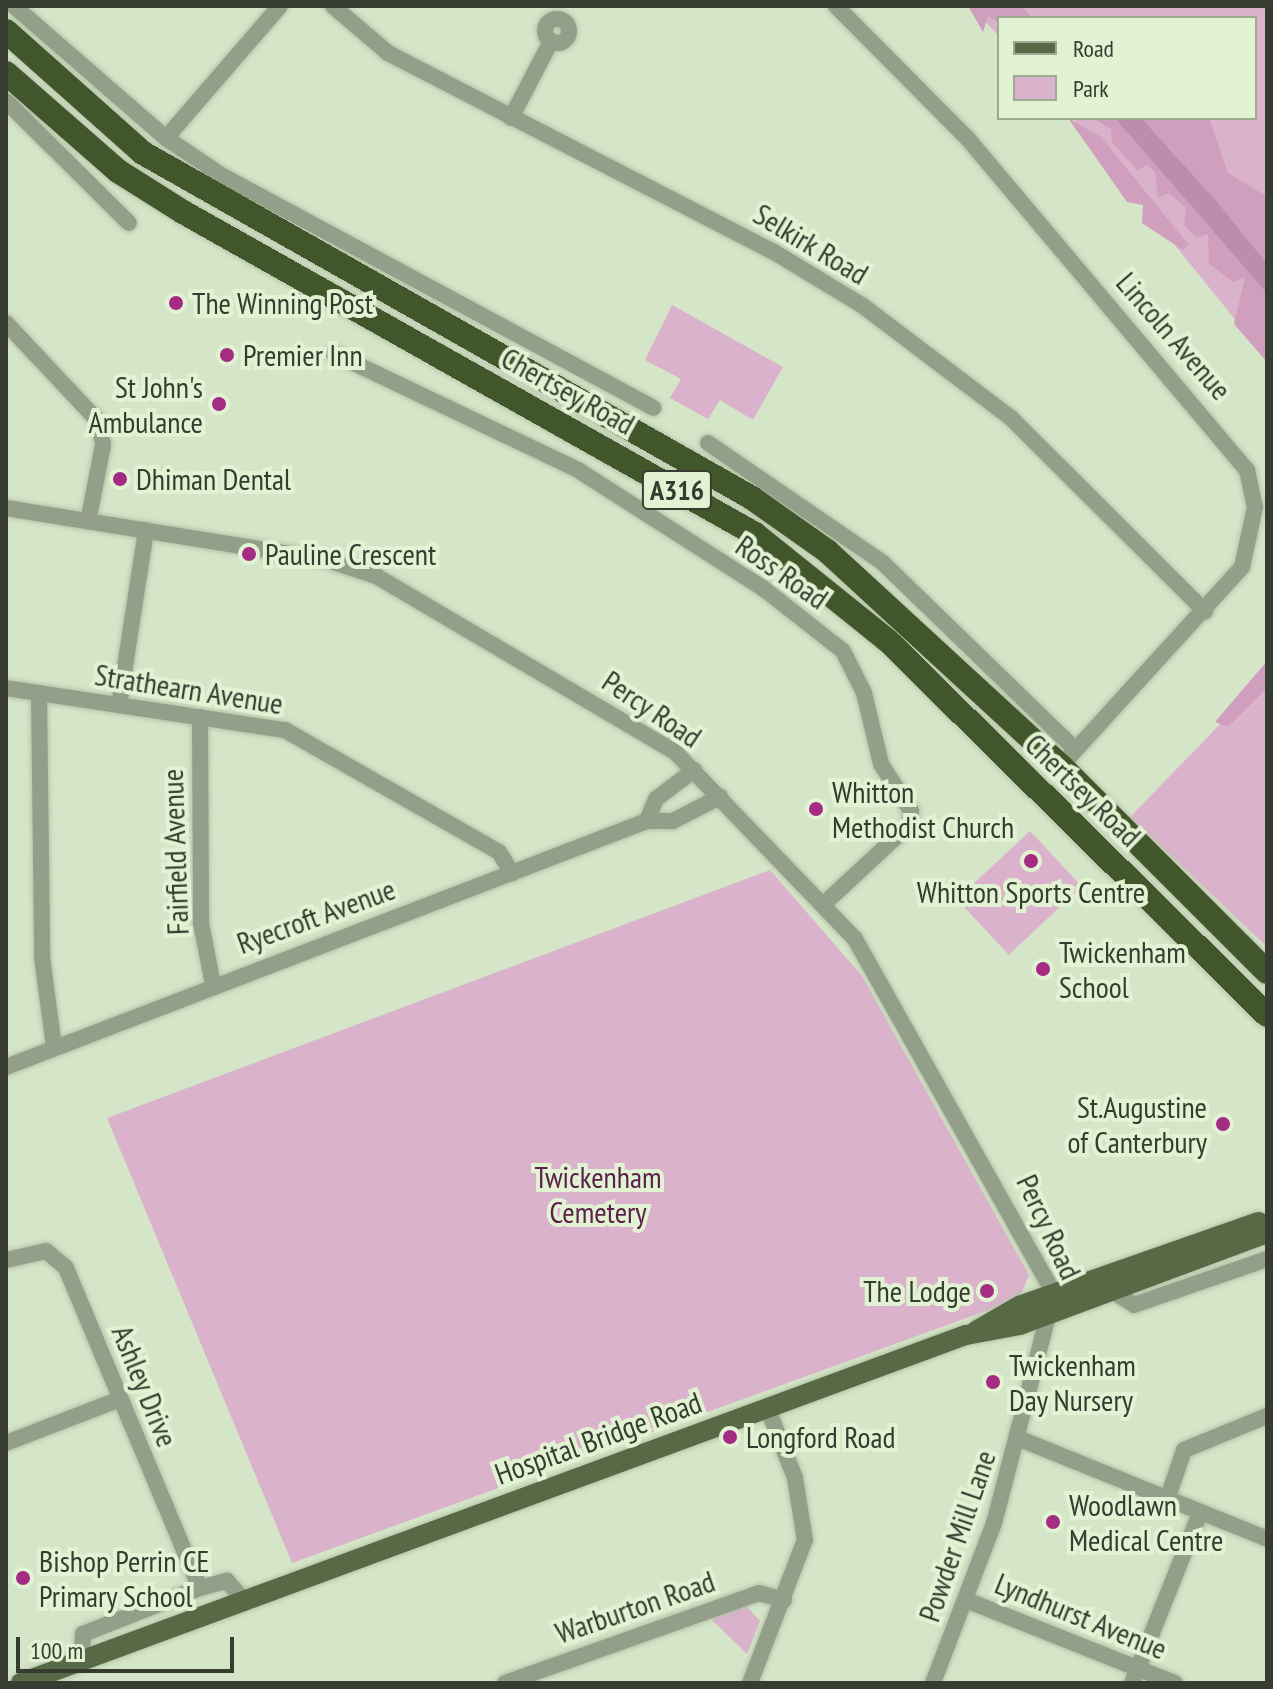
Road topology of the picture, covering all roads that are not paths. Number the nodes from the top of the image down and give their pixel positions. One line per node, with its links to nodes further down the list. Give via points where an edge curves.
1 (14, 6): 10 (street, Chertsey Road)
2 (280, 6): 10 (street)
3 (333, 6): 9 (street, Selkirk Road, via 388,53)
4 (836, 6): 19 (street, Lincoln Avenue, via 968,139 1233,446 1255,507 1252,538 1242,567)
5 (6, 31): 24 (highway, Chertsey Road / A316, via 143,153 790,524)
6 (551, 41): 9 (street)
7 (6, 73): 32 (highway, Chertsey Road / A316, via 118,171 183,212 755,534 888,641)
8 (6, 101): 11 (street)
9 (511, 118): 19 (street, Selkirk Road, via 774,252 863,306 1011,418)
10 (166, 138): 14 (street, Chertsey Road)
11 (129, 223)
12 (6, 323): 17 (street, via 99,422 103,445)
13 (333, 353): 29 (street, Ross Road, via 578,470 764,589 843,651 864,693 881,764 911,811 910,824)
14 (653, 408)
15 (708, 443): 24 (street, Chertsey Road, via 883,563)
16 (6, 508): 17 (street, Percy Road)
17 (88, 522): 18 (street, Percy Road)
18 (146, 530): 22 (street); 25 (street, Percy Road, via 327,560 376,576 644,731)
19 (1205, 611): 24 (street, Lincoln Avenue)
20 (6, 688): 21 (street, Strathearn Avenue)
21 (39, 693): 22 (street, Strathearn Avenue); 33 (street, via 42,957)
22 (119, 705): 23 (street, Strathearn Avenue)
23 (200, 717): 28 (street, Strathearn Avenue, via 285,730 499,852); 31 (street, Fairfield Avenue, via 201,923)
24 (1068, 758): 30 (highway, Chertsey Road / A316)
25 (694, 770): 26 (street, Percy Road); 27 (street, via 656,799)
26 (720, 797): 27 (street, Ryecroft Avenue, via 673,821); 29 (street, Percy Road)
27 (647, 821): 28 (street, Ryecroft Avenue)
28 (512, 873): 31 (street, Ryecroft Avenue)
29 (824, 904): 40 (street, Percy Road, via 887,986)
30 (1267, 972)
31 (213, 985): 33 (street, Ryecroft Avenue)
32 (1267, 1015)
33 (54, 1047): 34 (street, Ryecroft Avenue)
34 (6, 1067)
35 (1267, 1220): 40 (main road, Hospital Bridge Road)
36 (1267, 1233): 39 (main road, Hospital Bridge Road)
37 (1267, 1259): 39 (street, via 1134,1305)
38 (6, 1260): 41 (street, Ashley Drive, via 29,1251 58,1256)
39 (1112, 1291): 40 (main road, Hospital Bridge Road)
40 (1053, 1303): 42 (main road, Hospital Bridge Road); 44 (street, Powder Mill Lane)
41 (120, 1399): 45 (street); 49 (street, Ashley Drive)
42 (768, 1409): 50 (street, via 804,1509 805,1540); 52 (main road, Hospital Bridge Road)
43 (1267, 1416): 46 (street, via 1184,1450)
44 (1020, 1439): 46 (street); 51 (street, Powder Mill Lane)
45 (6, 1443)
46 (1168, 1497): 47 (street)
47 (1200, 1513): 48 (street); 54 (street)
48 (1267, 1539)
49 (200, 1588): 52 (street, via 227,1581); 53 (street, via 83,1634)
50 (784, 1600): 55 (street, Warburton Road, via 759,1593); 58 (street)
51 (966, 1600): 54 (street, Lyndhurst Avenue); 59 (street, Powder Mill Lane)
52 (245, 1602): 53 (main road, Hospital Bridge Road)
53 (82, 1660): 56 (main road, Hospital Bridge Road)
54 (1135, 1676): 60 (street, Lyndhurst Avenue)
55 (541, 1677): 57 (street, Warburton Road)
56 (21, 1683)
57 (505, 1683)
58 (750, 1683)
59 (933, 1683)
60 (1175, 1683)

